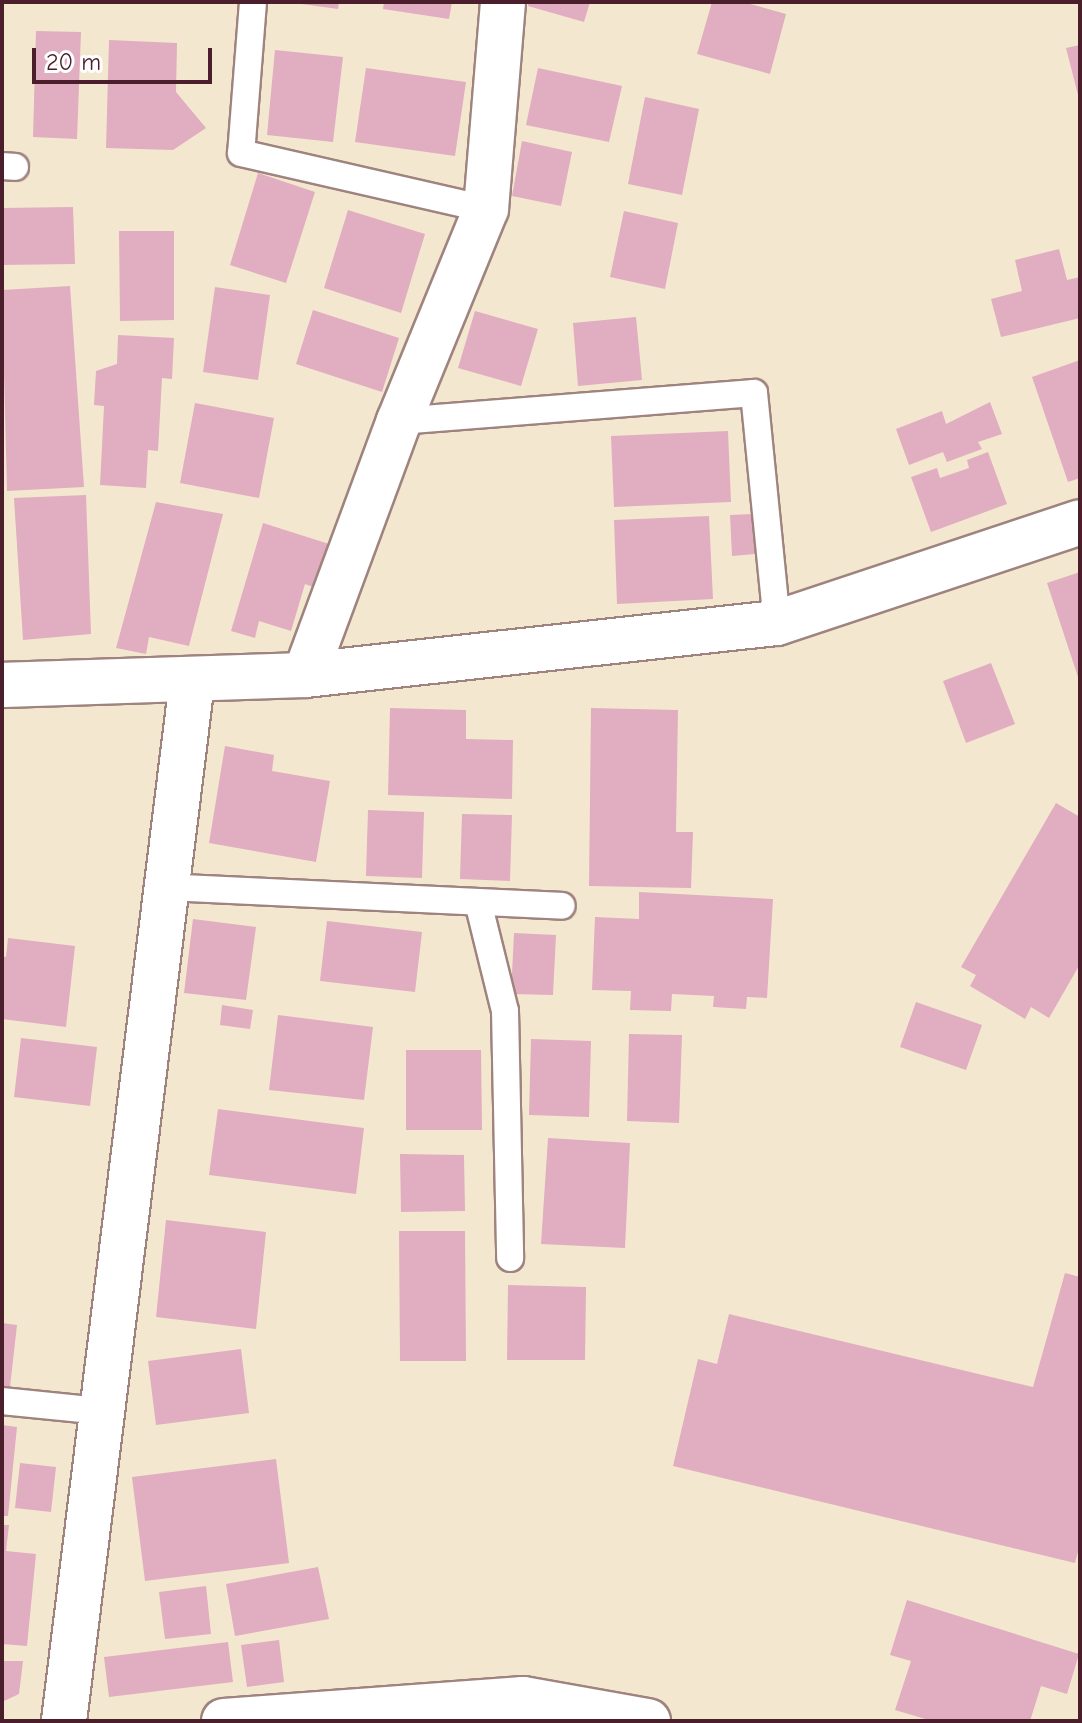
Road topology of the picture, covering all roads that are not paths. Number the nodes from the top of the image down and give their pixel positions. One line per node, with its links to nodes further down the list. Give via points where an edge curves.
1 (253, 2): 3 (lane, via 241,153)
2 (503, 2): 3 (street)
3 (486, 209): 4 (street)
4 (399, 421): 6 (lane, via 754,393); 7 (street)
5 (1080, 522): 6 (street)
6 (777, 623): 7 (street)
7 (305, 675): 8 (street)
8 (192, 682): 9 (street); 10 (street)
9 (2, 685)
10 (164, 887): 11 (lane); 15 (street)
11 (478, 902): 12 (lane); 13 (lane, via 505,1011)
12 (562, 906)
13 (510, 1258)
14 (2, 1401): 15 (lane)
15 (101, 1411): 17 (street)
16 (523, 1710): 18 (street); 19 (street)
17 (64, 1721)
18 (224, 1721)
19 (648, 1721)

